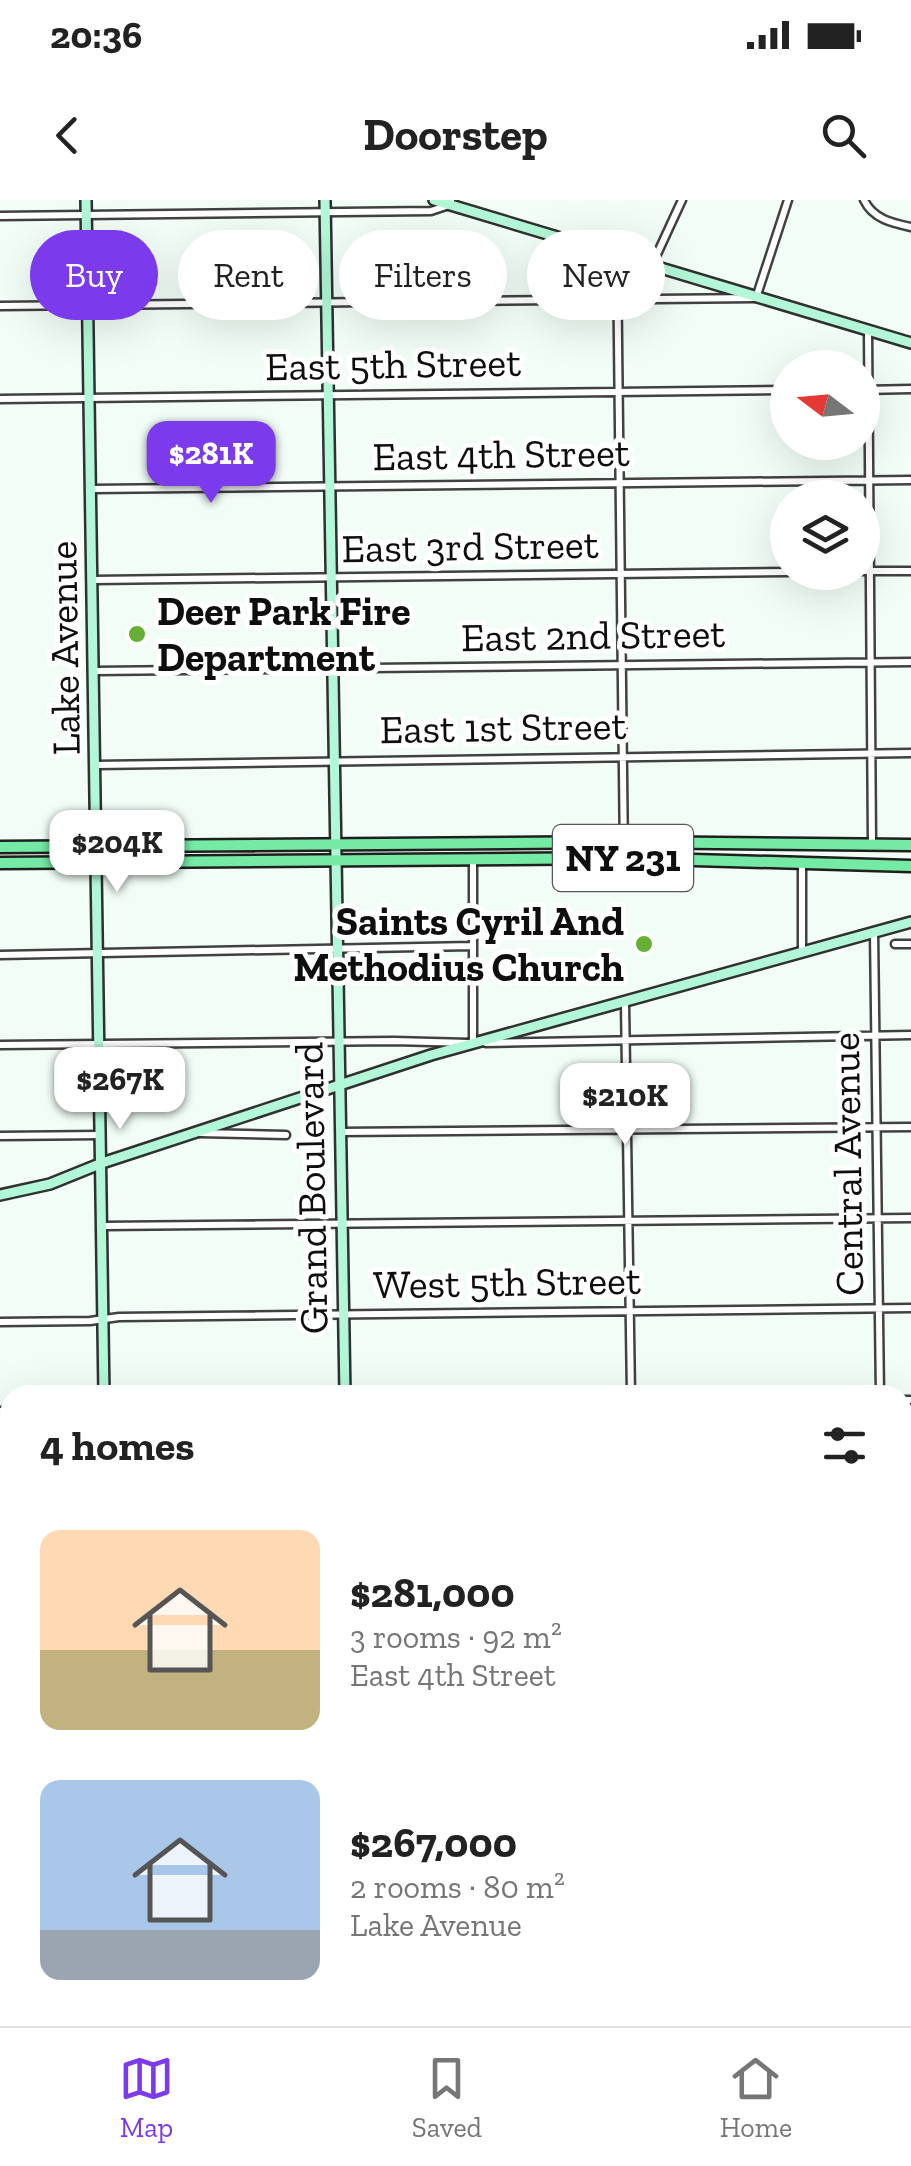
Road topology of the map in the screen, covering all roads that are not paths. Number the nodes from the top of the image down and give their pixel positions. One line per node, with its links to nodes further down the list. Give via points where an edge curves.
1 (86, 200): 9 (street, Lake Avenue)
2 (325, 200): 8 (street, Grand Boulevard)
3 (434, 200): 7 (street)
4 (682, 200): 14 (street)
5 (788, 200): 16 (street)
6 (864, 200): 11 (street, via 880,218)
7 (450, 202): 8 (street, via 430,212); 13 (street)
8 (325, 213): 9 (street); 20 (street, Grand Boulevard)
9 (86, 214): 10 (street); 12 (street, Lake Avenue)
10 (0, 216)
11 (911, 227)
12 (86, 230)
13 (538, 230)
14 (665, 237)
15 (665, 269): 16 (street)
16 (756, 298): 17 (street); 25 (street)
17 (665, 301)
18 (527, 303): 20 (street)
19 (158, 304): 20 (street)
20 (328, 304): 32 (street, Grand Boulevard)
21 (30, 305): 22 (street)
22 (0, 306)
23 (88, 320): 33 (street, Lake Avenue)
24 (616, 320): 31 (street)
25 (868, 330): 26 (street); 27 (street)
26 (911, 343)
27 (867, 350)
28 (911, 389): 30 (street)
29 (770, 390): 31 (street, East 5th Street)
30 (880, 390)
31 (618, 392): 32 (street, East 5th Street); 38 (street)
32 (328, 395): 33 (street, East 5th Street); 39 (street, Grand Boulevard)
33 (90, 397): 34 (street, East 5th Street); 40 (street, Lake Avenue)
34 (0, 399)
35 (911, 480): 36 (street, East 4th Street)
36 (880, 481)
37 (770, 482): 38 (street, East 4th Street)
38 (619, 483): 39 (street, East 4th Street); 44 (street)
39 (330, 486): 40 (street, East 4th Street); 45 (street, Grand Boulevard)
40 (92, 489): 46 (street, Lake Avenue)
41 (880, 571): 42 (street)
42 (911, 571)
43 (770, 572): 44 (street, East 3rd Street)
44 (621, 574): 45 (street, East 3rd Street); 50 (street)
45 (332, 578): 46 (street, East 3rd Street); 51 (street, Grand Boulevard)
46 (94, 580): 52 (street, Lake Avenue)
47 (867, 590): 48 (street)
48 (871, 662): 49 (street, East 2nd Street); 50 (street, East 2nd Street); 53 (street)
49 (911, 662)
50 (621, 665): 51 (street, East 2nd Street); 55 (street)
51 (332, 668): 52 (street, East 2nd Street); 56 (street, Grand Boulevard)
52 (95, 671): 57 (street, Lake Avenue)
53 (872, 753): 54 (street, East 1st Street); 55 (street, East 1st Street); 59 (street)
54 (911, 753)
55 (622, 756): 56 (street, East 1st Street); 58 (street)
56 (333, 759): 57 (street, East 1st Street); 62 (street, Grand Boulevard)
57 (96, 764): 61 (street, Lake Avenue)
58 (624, 842): 59 (main road, NY 231); 62 (main road, NY 231); 65 (street)
59 (872, 844): 60 (main road, NY 231)
60 (911, 845)
61 (97, 846): 62 (main road, NY 231); 63 (main road, NY 231); 67 (street, Lake Avenue)
62 (335, 846): 66 (street, Grand Boulevard)
63 (0, 847)
64 (473, 858): 65 (main road, NY 231); 66 (main road, NY 231); 75 (street)
65 (624, 858): 69 (main road, NY 231)
66 (335, 860): 67 (main road, NY 231); 76 (street, Grand Boulevard)
67 (97, 861): 68 (main road, NY 231); 78 (street, Lake Avenue)
68 (0, 863)
69 (802, 865): 70 (main road, NY 231); 77 (street)
70 (911, 866)
71 (911, 922): 72 (street)
72 (874, 932): 77 (street); 82 (street, Central Avenue)
73 (895, 944): 74 (street)
74 (911, 944)
75 (472, 946): 76 (street); 85 (street)
76 (336, 950): 78 (street); 83 (street, Grand Boulevard)
77 (802, 951): 80 (street)
78 (97, 954): 79 (street); 86 (street, Lake Avenue)
79 (0, 955)
80 (625, 1002): 84 (street); 85 (street)
81 (911, 1035): 82 (street)
82 (875, 1036): 84 (street); 89 (street, Central Avenue)
83 (338, 1041): 85 (street); 86 (street); 88 (street, Grand Boulevard)
84 (625, 1042): 85 (street); 91 (street)
85 (473, 1043): 88 (street)
86 (99, 1044): 87 (street); 94 (street, Lake Avenue)
87 (0, 1046)
88 (338, 1086): 92 (street, Grand Boulevard); 93 (street)
89 (876, 1127): 90 (street); 91 (street); 99 (street, Central Avenue)
90 (911, 1127)
91 (627, 1130): 92 (street); 101 (street)
92 (339, 1132): 102 (street, Grand Boulevard)
93 (198, 1133): 95 (street); 97 (street)
94 (101, 1135): 96 (street); 97 (street, Lake Avenue)
95 (286, 1135)
96 (0, 1136)
97 (102, 1163): 98 (street); 103 (street, Lake Avenue)
98 (0, 1196)
99 (878, 1218): 100 (street); 101 (street); 104 (street, Central Avenue)
100 (911, 1218)
101 (628, 1222): 102 (street); 106 (street)
102 (342, 1224): 103 (street); 107 (street, Grand Boulevard)
103 (103, 1226): 108 (street, Lake Avenue)
104 (879, 1308): 105 (street, West 5th Street); 106 (street, West 5th Street); 113 (street, Central Avenue)
105 (911, 1308)
106 (629, 1311): 107 (street, West 5th Street); 112 (street)
107 (343, 1314): 108 (street, West 5th Street); 111 (street, Grand Boulevard)
108 (104, 1319): 109 (street, West 5th Street); 110 (street, Lake Avenue)
109 (0, 1322)
110 (104, 1385)
111 (345, 1385)
112 (631, 1385)
113 (880, 1385)

